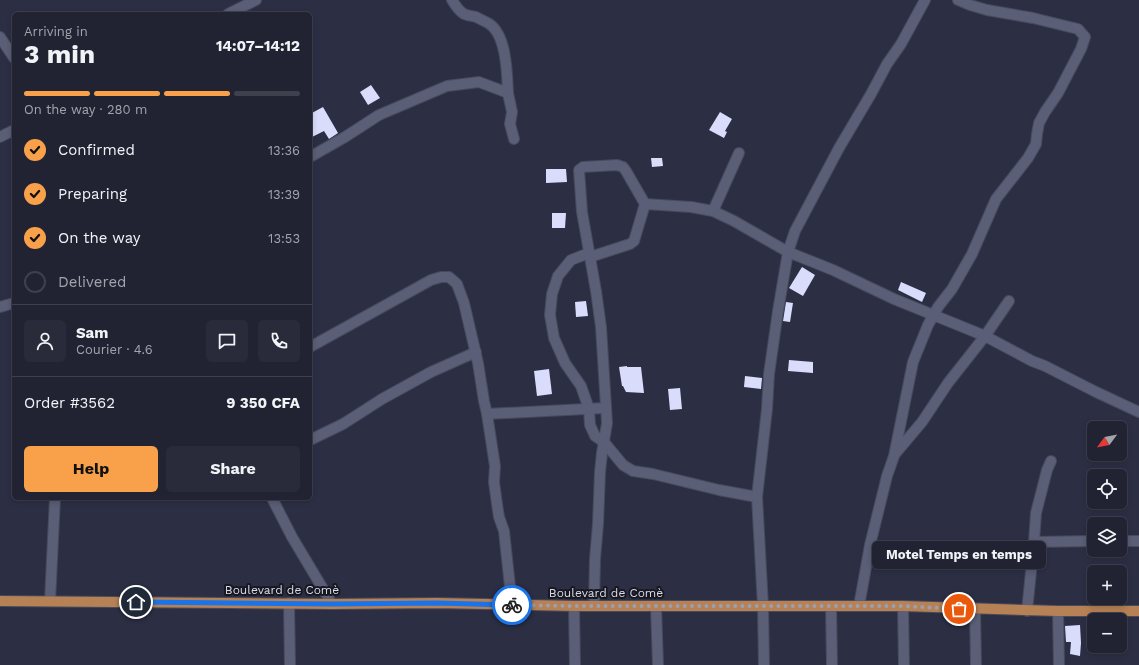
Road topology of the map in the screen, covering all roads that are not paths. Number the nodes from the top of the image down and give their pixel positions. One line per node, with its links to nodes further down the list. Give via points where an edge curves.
1 (256, 0): 5 (street)
2 (452, 0): 8 (street, via 464,14 477,17 494,28 505,57)
3 (925, 0): 16 (street, via 840,148 795,231)
4 (958, 0): 21 (street, via 982,8 1078,29 1085,37 1082,49 1039,123 1036,144 996,199 965,266)
5 (232, 12)
6 (0, 37): 7 (street)
7 (12, 55)
8 (508, 93): 11 (street, via 512,112 510,124); 13 (street, via 479,82 447,86 379,115)
9 (12, 131): 10 (street)
10 (0, 137)
11 (514, 139)
12 (739, 153): 15 (street)
13 (312, 156)
14 (645, 204): 15 (street); 17 (street, via 634,241); 17 (street, via 622,167 617,165 581,168 579,170 582,212)
15 (714, 211): 16 (street)
16 (788, 252): 21 (street); 33 (street, via 769,374)
17 (589, 255): 25 (street, via 601,327); 26 (street, via 571,260 558,276 552,294 550,315 554,338 565,363 581,386)
18 (1009, 301): 22 (street)
19 (12, 304): 20 (street)
20 (0, 307)
21 (934, 315): 22 (street); 31 (street, via 913,362)
22 (984, 336): 27 (street, via 1032,362); 31 (street)
23 (312, 347): 24 (street, via 430,280 449,277 457,284 464,302)
24 (476, 352): 28 (street); 29 (street, via 431,372 343,424)
25 (605, 408): 26 (street); 30 (street, via 607,423)
26 (588, 409): 28 (street); 30 (street, via 590,425 595,436)
27 (1139, 412)
28 (487, 414): 44 (street)
29 (312, 439)
30 (604, 442): 33 (street, via 623,465 633,471); 46 (street, via 600,472)
31 (894, 456): 49 (street, via 870,545)
32 (1052, 462): 39 (street, via 1047,470 1036,513)
33 (757, 497): 48 (street)
34 (55, 500): 41 (street)
35 (273, 500): 43 (street)
36 (1087, 541): 39 (street)
37 (1127, 541): 38 (street)
38 (1139, 541)
39 (1034, 542): 53 (street)
40 (0, 601): 41 (main road, Boulevard de Comè)
41 (50, 601): 42 (main road, Boulevard de Comè)
42 (289, 603): 43 (main road, Boulevard de Comè); 56 (street)
43 (332, 604): 44 (main road, Boulevard de Comè)
44 (512, 605): 45 (main road, Boulevard de Comè)
45 (574, 606): 46 (main road, Boulevard de Comè); 57 (street)
46 (594, 606): 47 (main road, Boulevard de Comè)
47 (656, 606): 48 (main road, Boulevard de Comè); 58 (street)
48 (763, 606): 51 (main road, Boulevard de Comè); 59 (street)
49 (859, 606): 50 (main road, Boulevard de Comè); 51 (main road, Boulevard de Comè)
50 (903, 606): 52 (main road, Boulevard de Comè); 61 (street)
51 (831, 607): 60 (street)
52 (975, 609): 53 (main road, Boulevard de Comè); 62 (street)
53 (1027, 610): 54 (main road, Boulevard de Comè)
54 (1058, 611): 55 (main road, Boulevard de Comè); 63 (street)
55 (1139, 611)
56 (290, 665)
57 (575, 665)
58 (658, 665)
59 (764, 665)
60 (832, 665)
61 (904, 665)
62 (976, 665)
63 (1059, 665)

